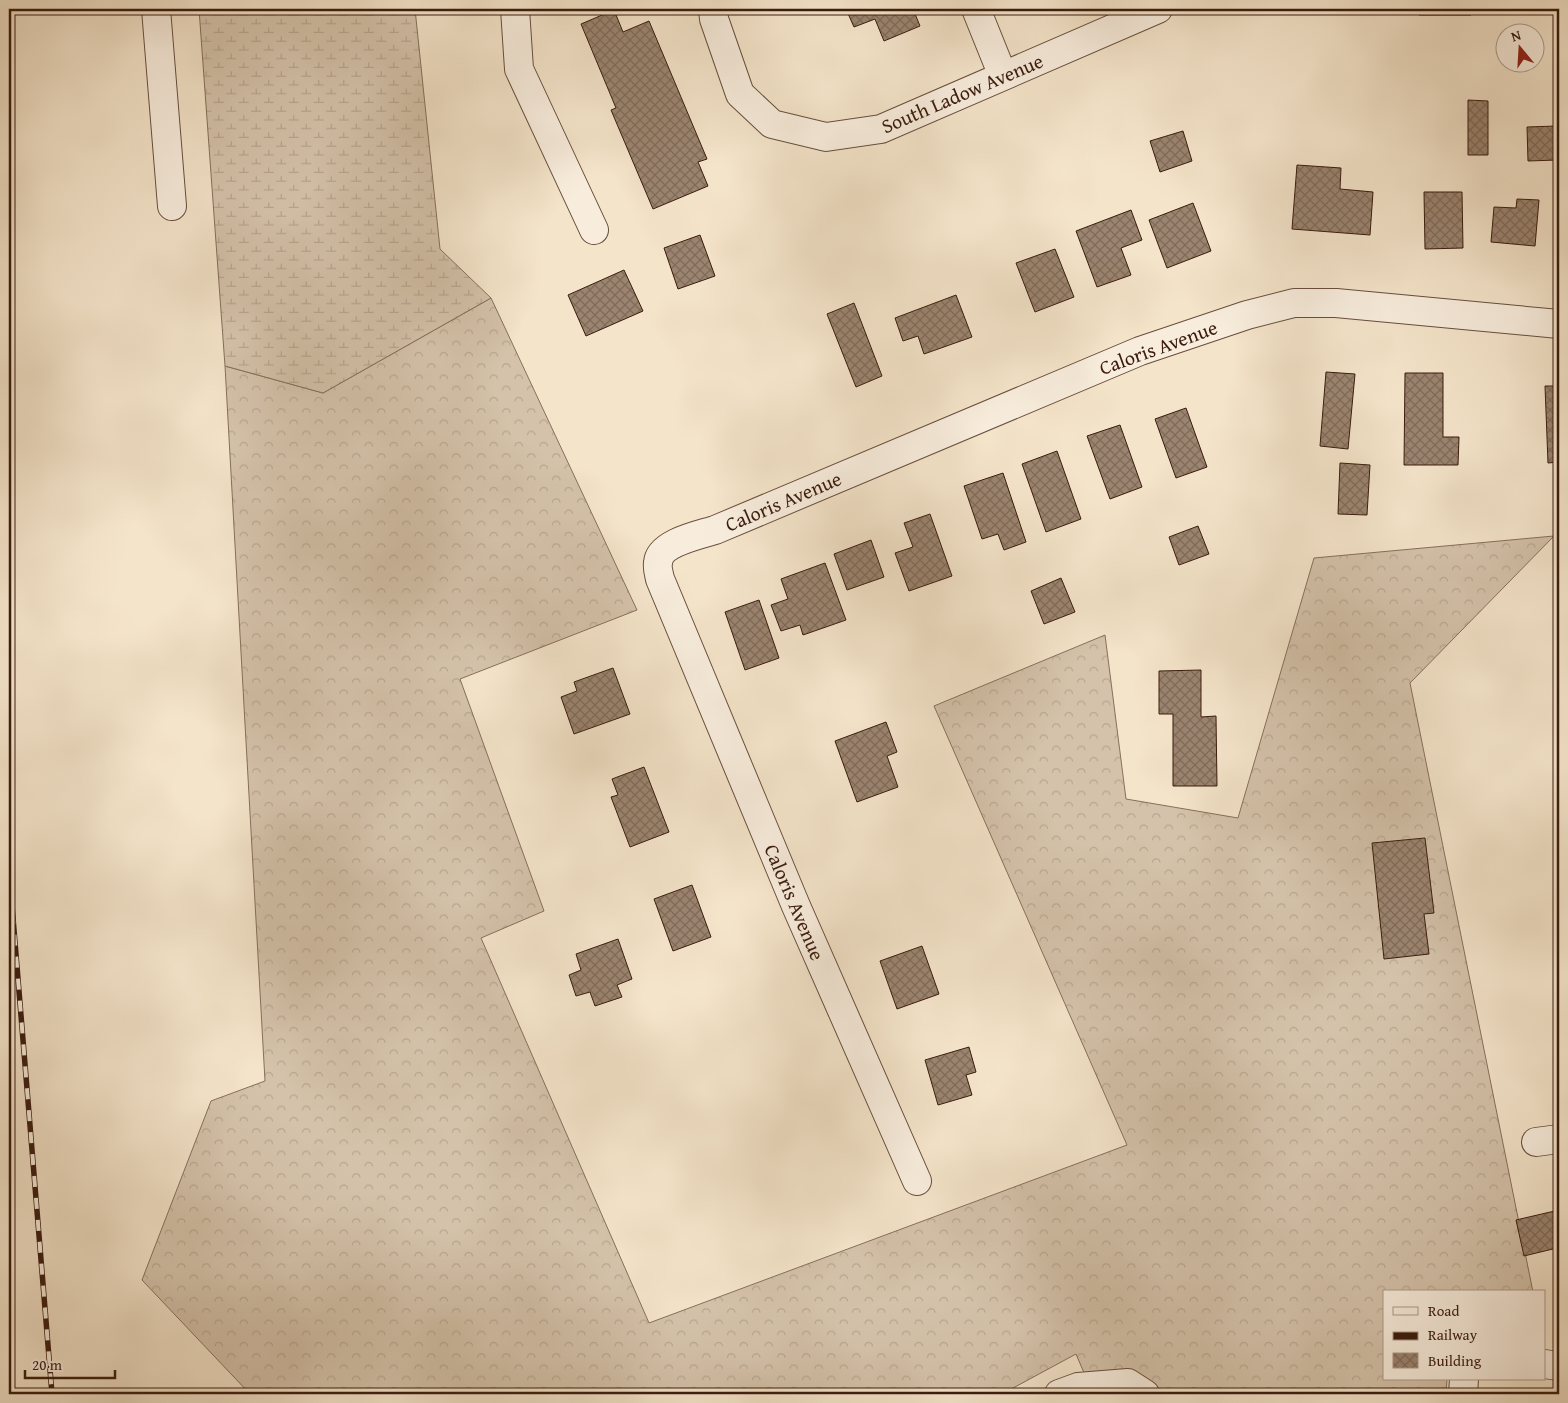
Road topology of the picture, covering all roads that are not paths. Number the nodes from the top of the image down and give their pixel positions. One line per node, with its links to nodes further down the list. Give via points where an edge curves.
1 (156, 9): 7 (street)
2 (514, 9): 8 (street, via 520,69)
3 (713, 9): 6 (street, South Ladow Avenue, via 740,94 772,124 826,137 881,129)
4 (976, 9): 6 (street)
5 (1158, 9): 6 (street, South Ladow Avenue)
6 (1003, 76)
7 (172, 206)
8 (594, 230)
9 (1559, 324): 10 (street, Caloris Avenue, via 1336,302 1294,303 1140,351 665,549 658,561 660,580 796,906)
10 (917, 1181)
11 (1546, 1364): 12 (street)
12 (1559, 1366)
13 (1464, 1380): 16 (street)
14 (1059, 1394): 15 (street, via 1078,1387 1128,1384)
15 (1144, 1394)
16 (1463, 1394)

